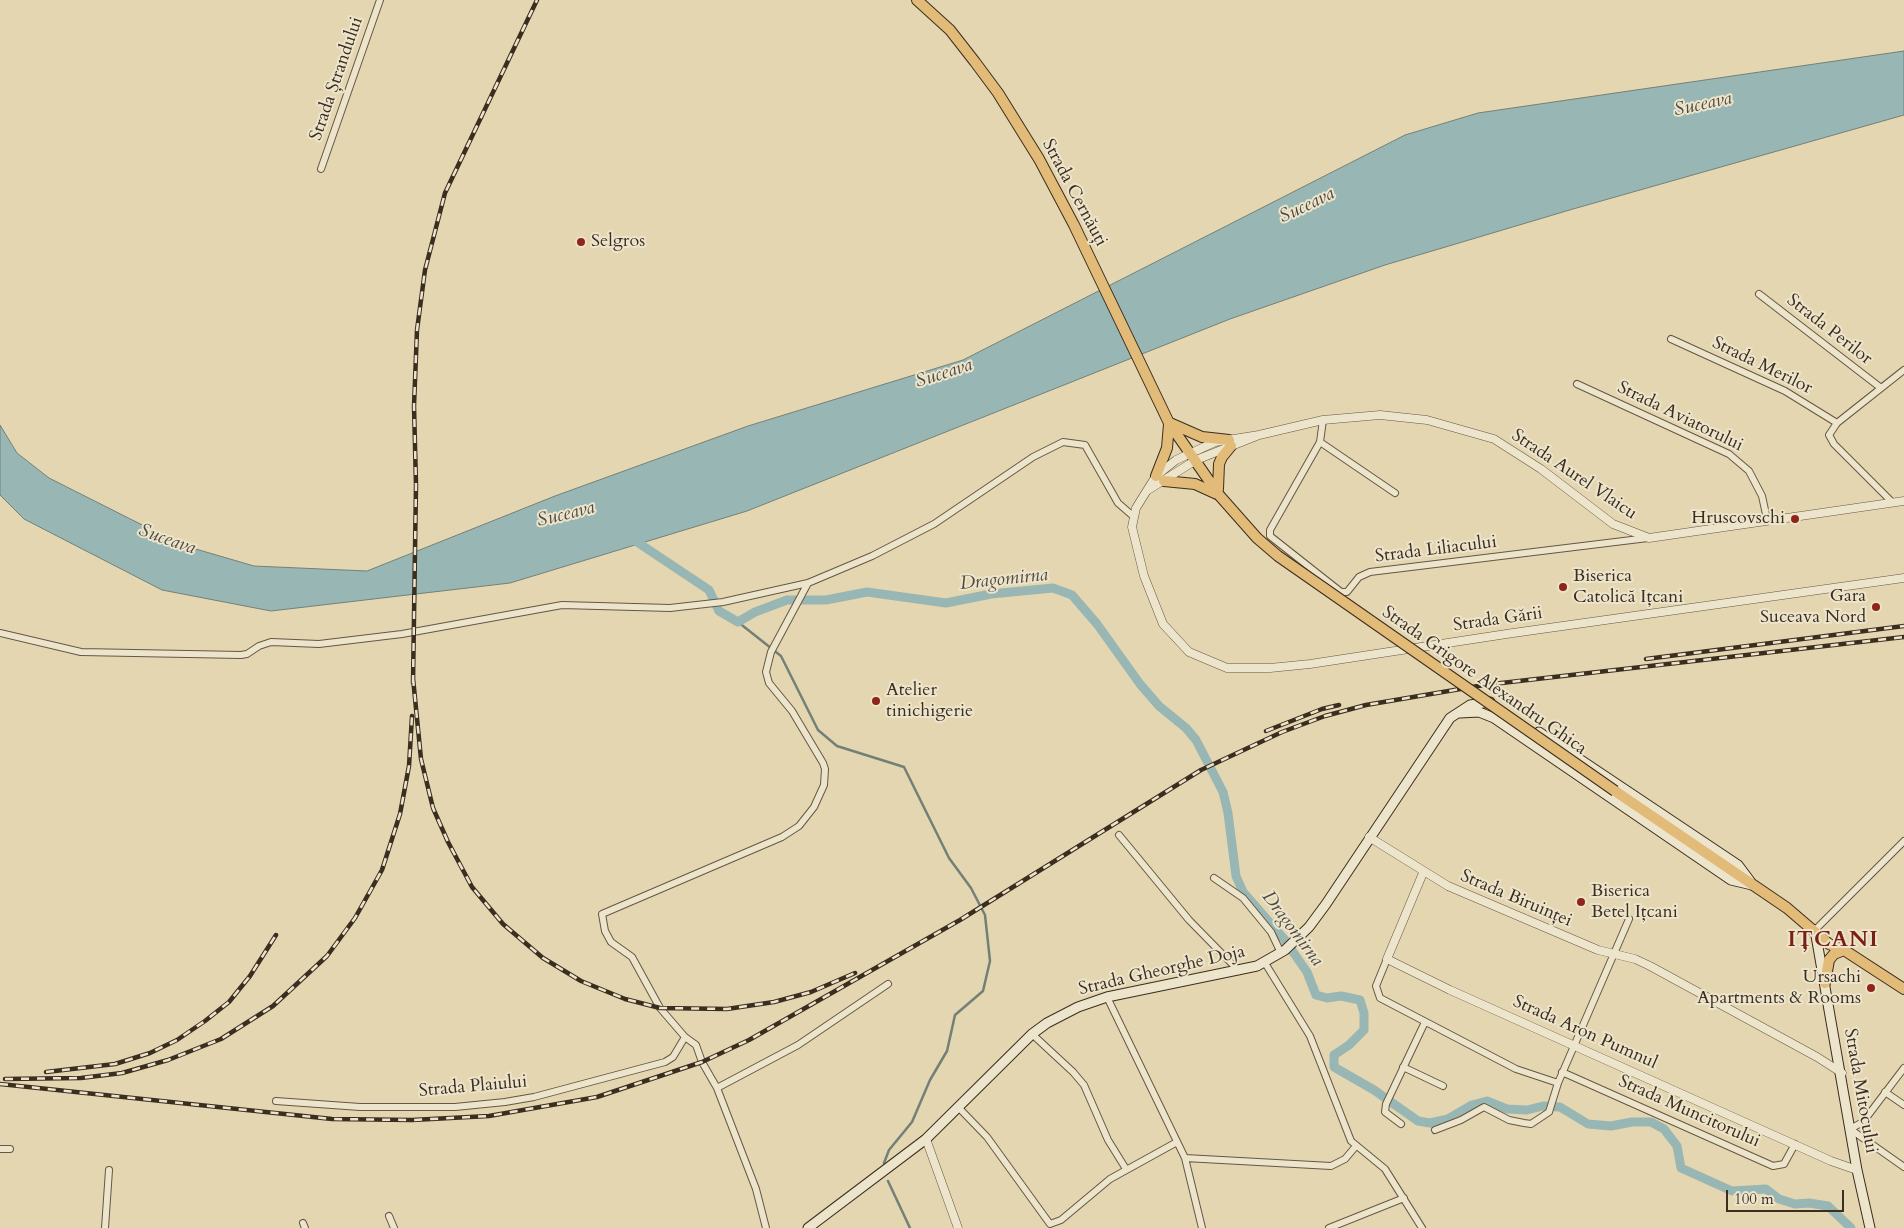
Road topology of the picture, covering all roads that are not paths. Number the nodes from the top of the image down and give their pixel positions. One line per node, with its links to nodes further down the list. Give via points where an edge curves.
1 (380, 0): 3 (street, Strada Ștrandului)
2 (916, 0): 10 (main road, Strada Cernăuți, via 956,36 998,94 1046,170)
3 (321, 169)
4 (1759, 294): 8 (street, Strada Perilor)
5 (1671, 339): 11 (street, Strada Merilor, via 1785,391)
6 (1904, 370): 8 (street)
7 (1577, 384): 21 (street, Strada Aviatorului, via 1734,458 1749,471 1756,483)
8 (1881, 388): 11 (street)
9 (1323, 420): 12 (street, Strada Liliacului); 13 (street, Strada Aurel Vlaicu); 22 (street, Strada Aurel Vlaicu, via 1399,416 1427,420 1494,439 1541,469 1613,524)
10 (1169, 422): 13 (main road, via 1202,437); 14 (main road, Strada Grigore Alexandru Ghica); 15 (main road, via 1169,441)
11 (1837, 423): 19 (street, via 1830,431 1830,439)
12 (1320, 442): 16 (street); 22 (street, Strada Liliacului, via 1270,530 1270,536 1341,592 1346,592 1359,577 1370,572)
13 (1230, 443): 14 (street, Strada Aurel Vlaicu); 17 (main road, via 1219,464 1217,484)
14 (1193, 456): 15 (street, Strada Gării); 17 (main road, Strada Grigore Alexandru Ghica)
15 (1160, 478): 17 (main road, via 1196,484); 20 (street, Strada Gării, via 1146,492)
16 (1395, 493)
17 (1220, 495): 32 (main road, Strada Grigore Alexandru Ghica, bridge, via 1257,538 1278,556)
18 (1904, 501): 19 (street, Strada Aurel Vlaicu)
19 (1892, 502): 21 (street, Strada Aurel Vlaicu)
20 (1134, 516): 23 (street, Strada Gării, via 1132,527 1137,553 1159,615 1170,634 1188,652 1227,668 1310,664); 24 (street, via 1118,503 1085,445 1062,442 934,524)
21 (1767, 519): 22 (street, Strada Aurel Vlaicu)
22 (1649, 538)
23 (1904, 578)
24 (808, 584): 25 (street, via 723,602 670,608 562,605 402,634 319,644 271,642 248,654 82,652); 47 (street, via 771,652 766,672 769,684 792,711 825,769 824,785 814,807 799,826 782,837 602,914 605,931 614,947 622,948 632,957 660,1008)
25 (0, 633)
26 (1450, 718): 28 (main road, Strada Gheorghe Doja); 32 (main road, via 1471,711 1494,718 1731,880); 32 (main road, via 1477,702 1498,705 1738,865)
27 (1119, 835): 40 (street, via 1189,920)
28 (1369, 837): 30 (street, Strada Biruinței); 36 (main road, Strada Gheorghe Doja, via 1326,904)
29 (1904, 841): 34 (street)
30 (1424, 873): 37 (street, Strada Biruinței, via 1512,914); 38 (street)
31 (1214, 878): 36 (street, via 1243,898)
32 (1754, 886): 34 (main road, Strada Grigore Alexandru Ghica)
33 (1630, 919): 37 (street)
34 (1815, 930): 35 (main road, Strada Grigore Alexandru Ghica, via 1833,938); 41 (main road, Strada Mitocului)
35 (1844, 950): 41 (main road, via 1829,960); 43 (main road, Strada Grigore Alexandru Ghica)
36 (1283, 951): 39 (main road, Strada Gheorghe Doja)
37 (1614, 954): 48 (street); 52 (street, Strada Biruinței, via 1665,974)
38 (1387, 959): 45 (street, via 1376,986 1380,998); 48 (street, Strada Aron Pumnul)
39 (1265, 963): 40 (main road, Strada Gheorghe Doja); 66 (street, via 1310,1036 1347,1134)
40 (1239, 970): 44 (main road, Strada Gheorghe Doja)
41 (1825, 983): 52 (main road, Strada Mitocului)
42 (888, 984): 55 (street, via 798,1046)
43 (1904, 989)
44 (1107, 997): 46 (main road, Strada Gheorghe Doja, via 1061,1014); 64 (street)
45 (1426, 1022): 49 (street); 53 (street, via 1516,1069)
46 (1032, 1034): 59 (main road, Strada Gheorghe Doja); 71 (street, via 1084,1085 1108,1140)
47 (685, 1037): 55 (street, via 696,1045); 57 (street, Strada Plaiului, via 673,1057 665,1062 505,1102 455,1107 360,1107)
48 (1574, 1045): 51 (street); 65 (street, Strada Aron Pumnul)
49 (1403, 1067): 54 (street); 60 (street, via 1385,1112)
50 (1904, 1068): 56 (street)
51 (1562, 1072): 53 (street); 65 (street, Strada Muncitorului, via 1773,1166 1784,1164)
52 (1842, 1073): 61 (main road, Strada Mitocului)
53 (1558, 1083): 62 (street, via 1549,1112 1531,1124 1509,1120 1484,1107)
54 (1443, 1086)
55 (717, 1088): 78 (street, via 756,1189)
56 (1885, 1092): 58 (street); 61 (street, via 1863,1122)
57 (276, 1100)
58 (1904, 1105)
59 (959, 1108): 63 (main road, Strada Gheorghe Doja); 71 (street, via 987,1138 1050,1224 1061,1220)
60 (1401, 1124)
61 (1850, 1129): 70 (street); 73 (main road, Strada Mitocului)
62 (1435, 1130)
63 (926, 1139): 79 (main road, Strada Gheorghe Doja); 80 (street)
64 (1176, 1142): 69 (street); 71 (street)
65 (1795, 1144): 73 (street, Strada Aron Pumnul)
66 (1356, 1146): 69 (street, via 1345,1158 1330,1166); 74 (street, via 1385,1169)
67 (0, 1149): 68 (street)
68 (10, 1149)
69 (1185, 1158): 81 (street)
70 (1904, 1167)
71 (1126, 1169)
72 (109, 1170): 76 (street)
73 (1857, 1170): 84 (main road, Strada Mitocului)
74 (1404, 1198): 82 (street); 83 (street)
75 (389, 1216): 77 (street)
76 (104, 1228)
77 (394, 1228)
78 (766, 1228)
79 (808, 1228)
80 (958, 1228)
81 (1202, 1228)
82 (1329, 1228)
83 (1422, 1228)
84 (1870, 1228)

